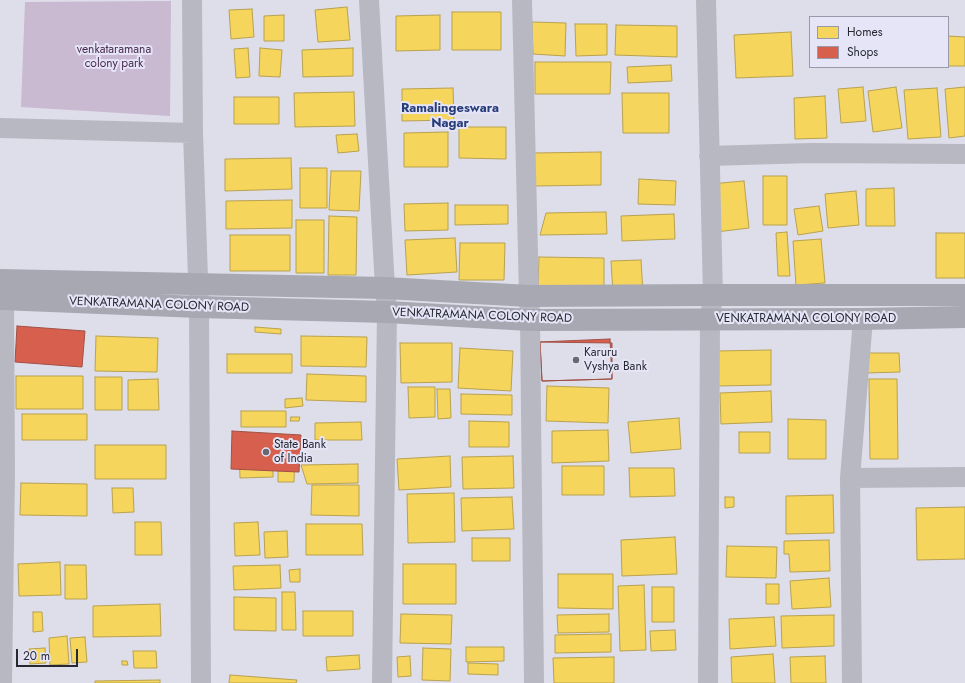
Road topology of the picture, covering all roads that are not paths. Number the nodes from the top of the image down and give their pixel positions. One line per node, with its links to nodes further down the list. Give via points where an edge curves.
1 (192, 0): 6 (street)
2 (369, 0): 10 (street)
3 (522, 0): 14 (street)
4 (706, 0): 8 (street)
5 (0, 128): 6 (street)
6 (193, 133): 9 (street)
7 (965, 154): 8 (street, via 811,153)
8 (709, 156): 12 (street)
9 (198, 284): 10 (main road); 11 (main road); 15 (street)
10 (385, 288): 14 (main road); 16 (street)
11 (1, 293): 15 (main road, VENKATRAMANA COLONY ROAD); 21 (street)
12 (713, 295): 13 (main road); 14 (main road); 18 (street)
13 (965, 295)
14 (529, 296): 20 (street)
15 (199, 307): 16 (main road, VENKATRAMANA COLONY ROAD); 25 (street)
16 (387, 312): 20 (main road, VENKATRAMANA COLONY ROAD); 26 (street)
17 (965, 317): 19 (main road, VENKATRAMANA COLONY ROAD)
18 (710, 319): 19 (main road, VENKATRAMANA COLONY ROAD); 20 (main road, VENKATRAMANA COLONY ROAD); 28 (street)
19 (863, 319): 23 (street)
20 (530, 320): 27 (street)
21 (2, 473): 24 (street)
22 (965, 477): 23 (street)
23 (850, 478): 29 (street)
24 (2, 683)
25 (201, 683)
26 (382, 683)
27 (534, 683)
28 (708, 683)
29 (852, 683)

